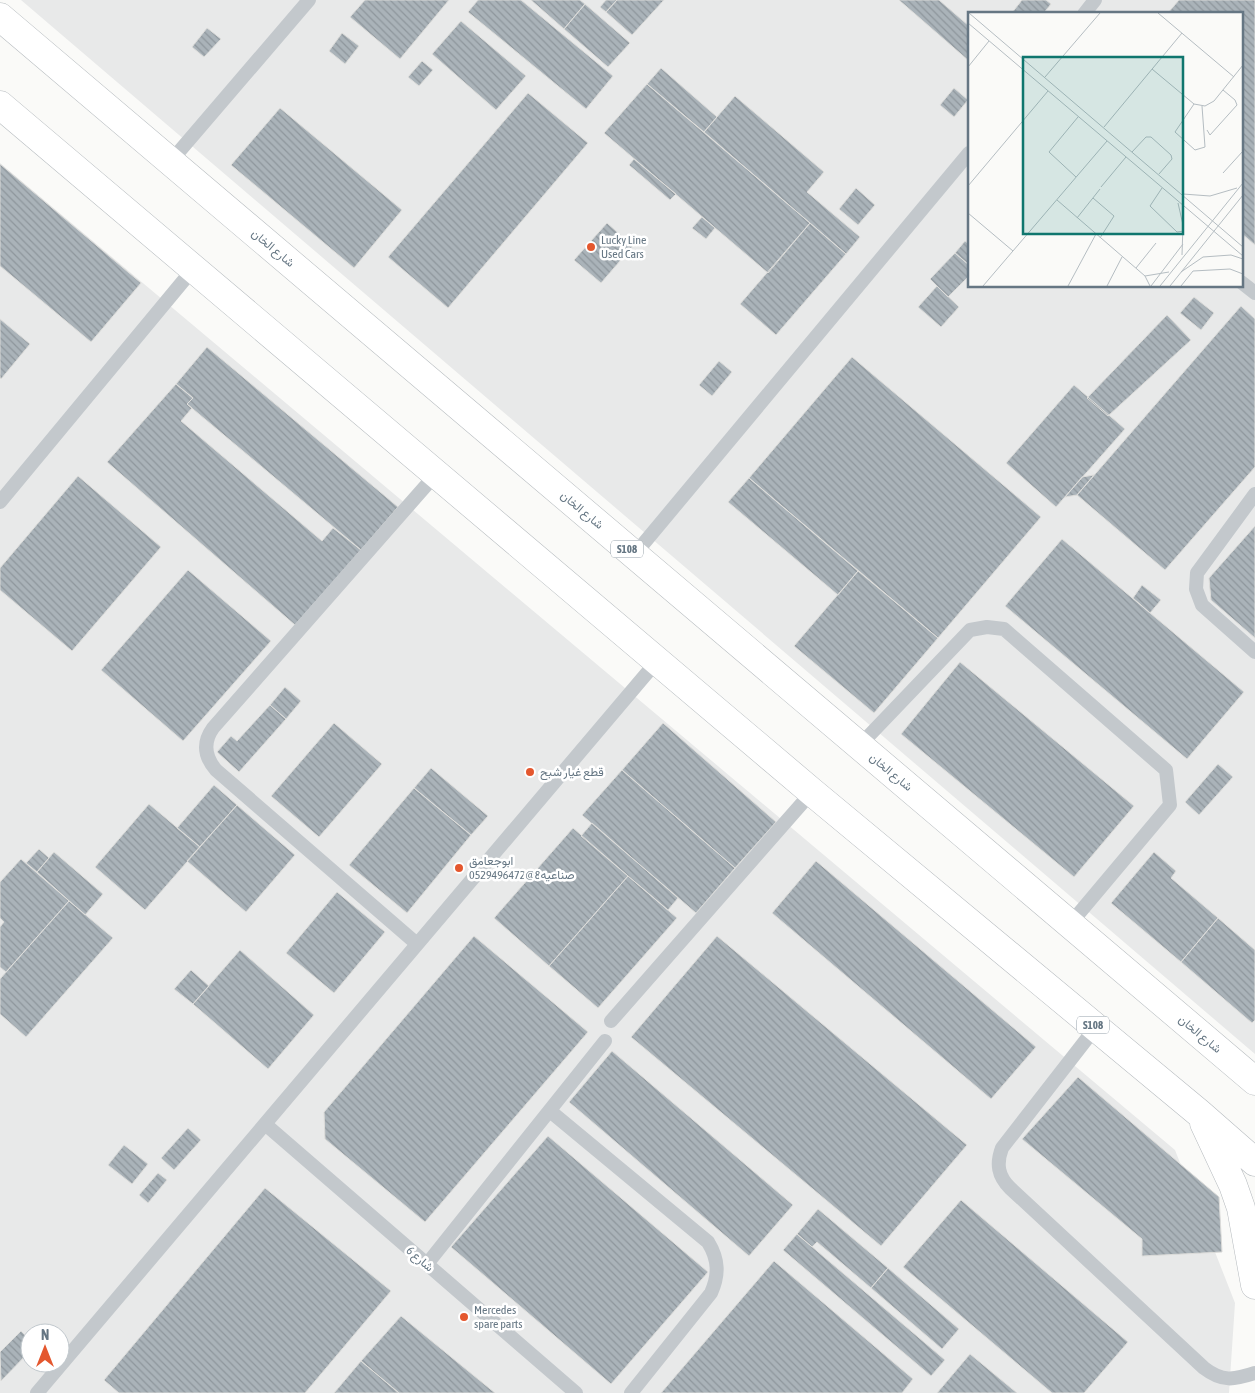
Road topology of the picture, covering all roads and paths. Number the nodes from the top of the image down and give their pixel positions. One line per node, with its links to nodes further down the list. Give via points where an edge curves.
1 (309, 0): 7 (lane)
2 (1095, 0): 3 (lane)
3 (1086, 12)
4 (0, 17): 7 (main road, شارع الخان / S108)
5 (0, 105): 8 (main road, S108)
6 (968, 154): 14 (lane)
7 (171, 161): 14 (main road, شارع الخان / S108)
8 (194, 268): 11 (main road, S108); 13 (lane)
9 (1242, 283): 10 (lane)
10 (1255, 293)
11 (437, 473): 16 (main road, S108); 20 (lane, via 213,728 206,745 206,754 216,770)
12 (1255, 494): 15 (lane, via 1197,573 1196,589 1202,605)
13 (0, 502)
14 (634, 555): 17 (main road, شارع الخان / S108)
15 (1255, 652)
16 (658, 660): 18 (main road, S108); 20 (lane)
17 (860, 745): 19 (main road, شارع الخان / S108); 19 (lane, via 970,630 987,627 1004,630 1166,770 1170,806)
18 (812, 792): 21 (lane); 22 (main road, S108)
19 (1070, 924): 24 (main road, شارع الخان / S108)
20 (417, 944): 27 (lane)
21 (611, 1021)
22 (1096, 1027): 26 (main road, S108); 31 (lane, via 1002,1148 998,1165 1000,1174 1010,1188 1204,1368 1227,1380)
23 (605, 1041): 25 (lane)
24 (1255, 1081)
25 (550, 1111): 29 (lane); 34 (lane, via 708,1242 715,1253 718,1267 711,1293)
26 (1199, 1112): 28 (main road, S108); 30 (main road, via 1233,1185 1247,1232)
27 (265, 1124): 29 (lane, شارع 6); 33 (lane)
28 (1255, 1162)
29 (427, 1264): 32 (lane, شارع 6)
30 (1255, 1285)
31 (1255, 1373)
32 (572, 1392)
33 (37, 1393)
34 (631, 1393)

